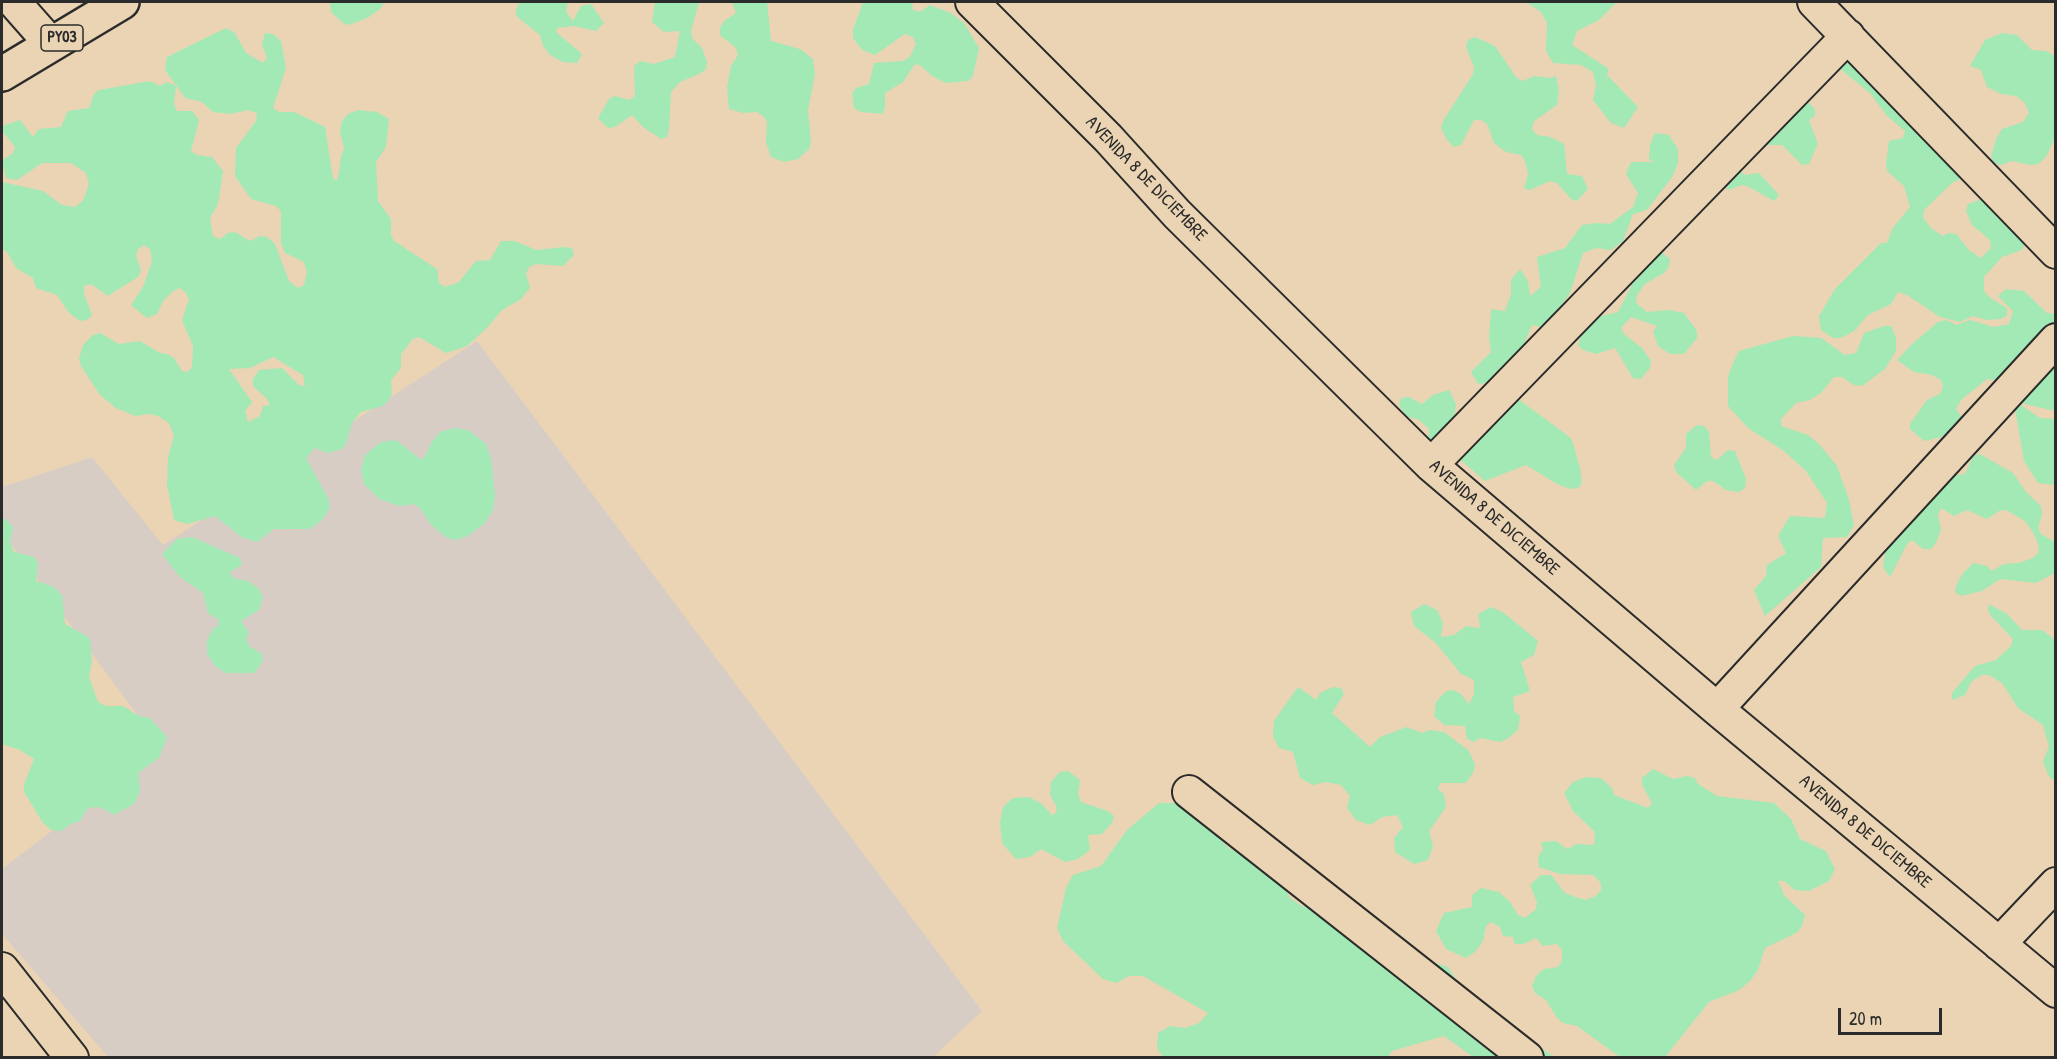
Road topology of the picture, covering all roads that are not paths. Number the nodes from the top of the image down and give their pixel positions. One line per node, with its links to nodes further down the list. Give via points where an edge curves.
1 (14, 2): 6 (street)
2 (122, 2): 6 (highway, PY03)
3 (972, 2): 10 (street, AVENIDA 8 DE DICIEMBRE, via 1108,138 1177,214)
4 (1814, 2): 5 (street)
5 (1848, 36): 8 (street); 10 (street)
6 (51, 44): 7 (highway, PY03)
7 (2, 74)
8 (2055, 252)
9 (2055, 339): 11 (street)
10 (1431, 465): 11 (street, AVENIDA 8 DE DICIEMBRE)
11 (1717, 710): 14 (street, AVENIDA 8 DE DICIEMBRE)
12 (1190, 792): 18 (street)
13 (2055, 884): 14 (street)
14 (1999, 944): 16 (street, AVENIDA 8 DE DICIEMBRE)
15 (6, 984): 17 (street)
16 (2055, 991)
17 (72, 1058)
18 (1527, 1058)

